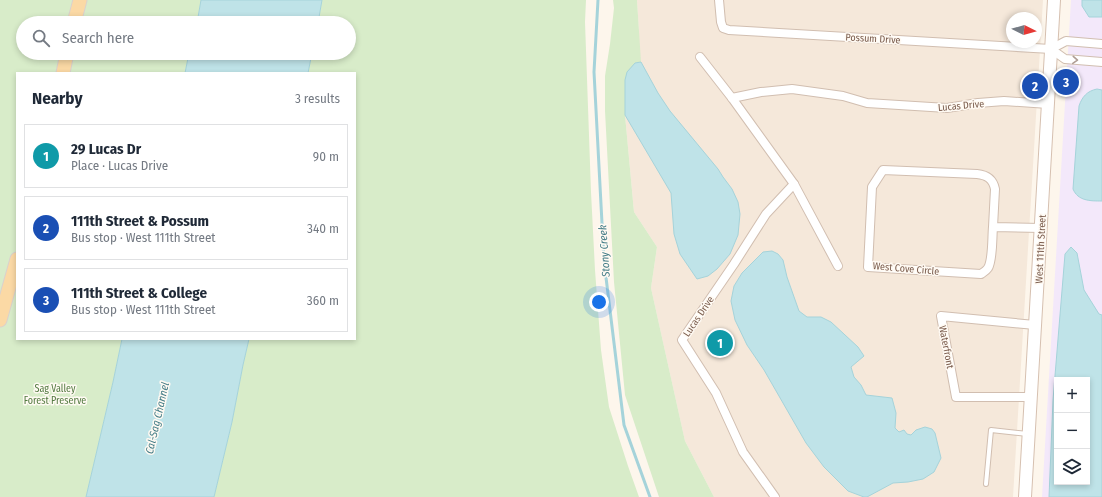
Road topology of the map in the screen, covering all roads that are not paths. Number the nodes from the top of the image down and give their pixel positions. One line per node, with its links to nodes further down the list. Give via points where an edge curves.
1 (80, 0): 4 (main road)
2 (719, 0): 6 (street, Possum Drive, via 721,22 723,28 729,30)
3 (1054, 0): 6 (main road, West 111th Street)
4 (76, 16)
5 (1102, 44): 6 (street, via 1066,42)
6 (1051, 49): 9 (street, one-way to 9, via 1065,59); 12 (main road, West 111th Street)
7 (700, 56): 11 (street)
8 (66, 60): 10 (main road)
9 (1102, 62)
10 (63, 72)
11 (732, 98): 12 (street, Lucas Drive, via 792,89 843,96 867,103 947,108 1004,101); 13 (street)
12 (1048, 104): 15 (main road, West 111th Street)
13 (794, 184): 17 (street); 23 (street, Lucas Drive, via 766,214 682,340 716,393 743,452)
14 (993, 227): 14 (street, West Cove Circle, via 995,189 987,176 882,170 872,187 868,267 981,274 989,267); 15 (street)
15 (1041, 228): 19 (main road, West 111th Street)
16 (16, 264): 18 (main road)
17 (838, 266)
18 (0, 320)
19 (1035, 325): 20 (main road, West 111th Street); 20 (street, Waterfront, via 941,316 956,397)
20 (1031, 397): 21 (main road, West 111th Street)
21 (1029, 434): 22 (lane, via 991,430); 24 (main road, West 111th Street)
22 (986, 484)
23 (775, 497)
24 (1025, 497)

